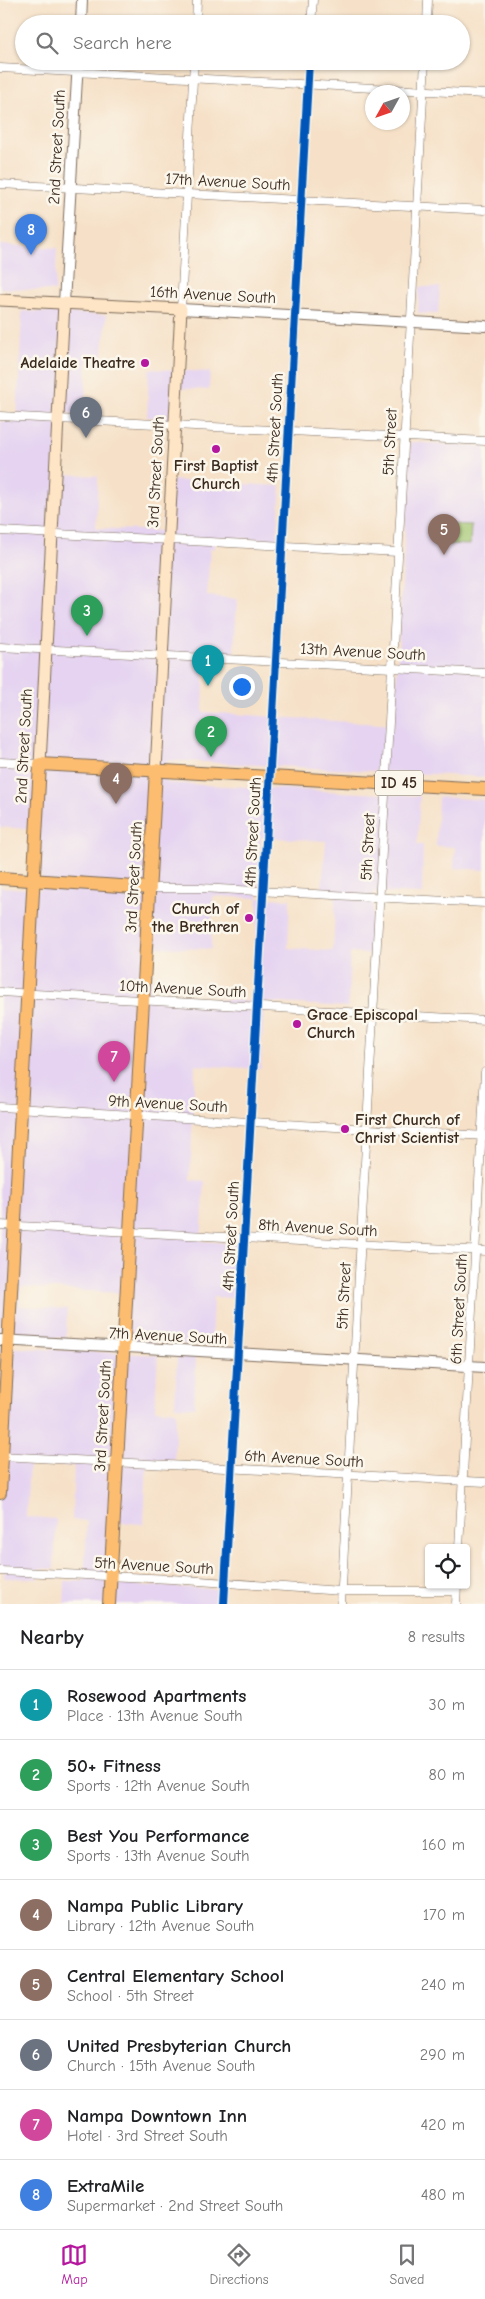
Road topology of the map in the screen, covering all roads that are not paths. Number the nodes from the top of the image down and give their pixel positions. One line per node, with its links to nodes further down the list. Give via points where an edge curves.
1 (82, 0): 5 (street)
2 (197, 0): 6 (street)
3 (313, 0): 7 (street)
4 (428, 0): 8 (street)
5 (81, 15)
6 (196, 15)
7 (312, 15)
8 (427, 15)
9 (0, 68): 10 (street)
10 (15, 69)
11 (31, 70): 15 (street)
12 (194, 70): 16 (street, 3rd Street South)
13 (309, 70): 17 (street, 4th Street South)
14 (424, 70): 18 (street, 5th Street)
15 (78, 73): 16 (street); 21 (street, 2nd Street South)
16 (193, 79): 17 (street); 22 (street, 3rd Street South)
17 (308, 85): 18 (street); 23 (street, 4th Street South)
18 (423, 91): 19 (street); 24 (street, 5th Street)
19 (485, 94)
20 (0, 184): 21 (street, 17th Avenue South)
21 (71, 187): 22 (street, 17th Avenue South); 27 (street, 2nd Street South)
22 (186, 194): 23 (street, 17th Avenue South); 28 (street, 3rd Street South)
23 (301, 200): 24 (street, 17th Avenue South); 29 (street, 4th Street South)
24 (417, 206): 25 (street, 17th Avenue South); 30 (street, 5th Street)
25 (485, 210)
26 (0, 300): 27 (main road, 16th Avenue South)
27 (64, 303): 28 (main road, 16th Avenue South); 33 (main road, 2nd Street South)
28 (181, 309): 29 (street, 16th Avenue South); 34 (main road, 3rd Street South)
29 (295, 316): 30 (street, 16th Avenue South); 35 (street, 4th Street South)
30 (411, 322): 31 (street, 16th Avenue South); 36 (street, 5th Street)
31 (485, 326)
32 (0, 416): 33 (street)
33 (58, 418): 34 (street); 39 (main road, 2nd Street South)
34 (174, 424): 35 (street); 40 (main road, 3rd Street South)
35 (289, 432): 36 (street); 41 (street, 4th Street South)
36 (404, 437): 37 (street); 42 (street, 5th Street)
37 (485, 442)
38 (0, 531): 39 (street)
39 (52, 534): 40 (street); 44 (main road, 2nd Street South)
40 (168, 541): 41 (street); 45 (main road, 3rd Street South)
41 (283, 546): 42 (street); 46 (street, 4th Street South)
42 (398, 552): 47 (street, 5th Street)
43 (0, 646): 44 (street, 13th Avenue South)
44 (46, 649): 45 (street, 13th Avenue South); 50 (main road, 2nd Street South)
45 (162, 656): 46 (street, 13th Avenue South); 51 (main road, 3rd Street South)
46 (276, 662): 47 (street, 13th Avenue South); 52 (street, 4th Street South)
47 (392, 668): 48 (street, 13th Avenue South); 53 (street, 5th Street)
48 (485, 673)
49 (0, 762): 50 (street)
50 (40, 764): 51 (main road); 56 (main road, 2nd Street South)
51 (156, 770): 52 (main road, ID 45); 57 (main road, 3rd Street South)
52 (270, 777): 53 (main road, ID 45); 58 (street, 4th Street South)
53 (385, 782): 54 (main road, ID 45); 59 (street, 5th Street)
54 (485, 788)
55 (0, 878): 56 (main road)
56 (34, 880): 57 (main road); 62 (main road, 2nd Street South)
57 (150, 888): 58 (street); 63 (main road, 3rd Street South)
58 (263, 892): 59 (street); 64 (street, 4th Street South)
59 (379, 898): 60 (street); 65 (street, 5th Street)
60 (485, 904)
61 (0, 992): 62 (street, 10th Avenue South)
62 (27, 994): 63 (street, 10th Avenue South); 69 (main road, 2nd Street South)
63 (143, 1000): 64 (street, 10th Avenue South); 70 (main road, 3rd Street South)
64 (258, 1007): 65 (street, 10th Avenue South); 71 (street, 4th Street South)
65 (373, 1014): 66 (street, 10th Avenue South); 72 (street, 5th Street)
66 (485, 1020)
67 (485, 1072): 73 (street, 6th Street South)
68 (0, 1107): 69 (street, 9th Avenue South)
69 (21, 1109): 70 (street, 9th Avenue South); 75 (main road, 2nd Street South)
70 (136, 1116): 71 (street, 9th Avenue South); 76 (main road, 3rd Street South)
71 (251, 1123): 72 (street, 9th Avenue South); 77 (street, 4th Street South)
72 (366, 1129): 73 (street, 9th Avenue South); 78 (street, 5th Street)
73 (483, 1136): 79 (street, 6th Street South)
74 (0, 1225): 75 (street, 8th Avenue South)
75 (15, 1226): 76 (street, 8th Avenue South); 81 (main road, 2nd Street South)
76 (130, 1232): 77 (street, 8th Avenue South); 82 (main road, 3rd Street South)
77 (245, 1238): 78 (street, 8th Avenue South); 83 (street, 4th Street South)
78 (360, 1244): 79 (street, 8th Avenue South); 84 (street, 5th Street)
79 (476, 1251): 80 (street, 8th Avenue South); 85 (street, 6th Street South)
80 (485, 1251)
81 (4, 1341): 82 (street, 7th Avenue South); 87 (main road, 2nd Street South)
82 (124, 1348): 83 (street, 7th Avenue South); 88 (main road, 3rd Street South)
83 (238, 1354): 84 (street, 7th Avenue South); 89 (street, 4th Street South)
84 (354, 1360): 85 (street, 7th Avenue South); 90 (street, 5th Street)
85 (469, 1366): 86 (street, 7th Avenue South); 91 (street, 6th Street South)
86 (485, 1367)
87 (1, 1456): 88 (street, 6th Avenue South); 93 (main road, 2nd Street South)
88 (117, 1462): 89 (street, 6th Avenue South); 96 (main road, 3rd Street South)
89 (233, 1469): 90 (street, 6th Avenue South); 97 (street, 4th Street South)
90 (348, 1475): 91 (street, 6th Avenue South); 100 (street, 5th Street)
91 (462, 1481): 92 (street, 6th Avenue South); 94 (street, 6th Street South)
92 (485, 1482)
93 (0, 1493)
94 (459, 1544)
95 (0, 1572): 96 (street, 5th Avenue South)
96 (111, 1576): 97 (street, 5th Avenue South); 101 (main road, 3rd Street South)
97 (225, 1584): 100 (street, 5th Avenue South); 102 (street, 4th Street South)
98 (425, 1589): 100 (street, 5th Avenue South)
99 (456, 1589): 104 (street)
100 (342, 1591): 103 (street, 5th Street)
101 (109, 1604)
102 (224, 1604)
103 (341, 1604)
104 (456, 1604)

